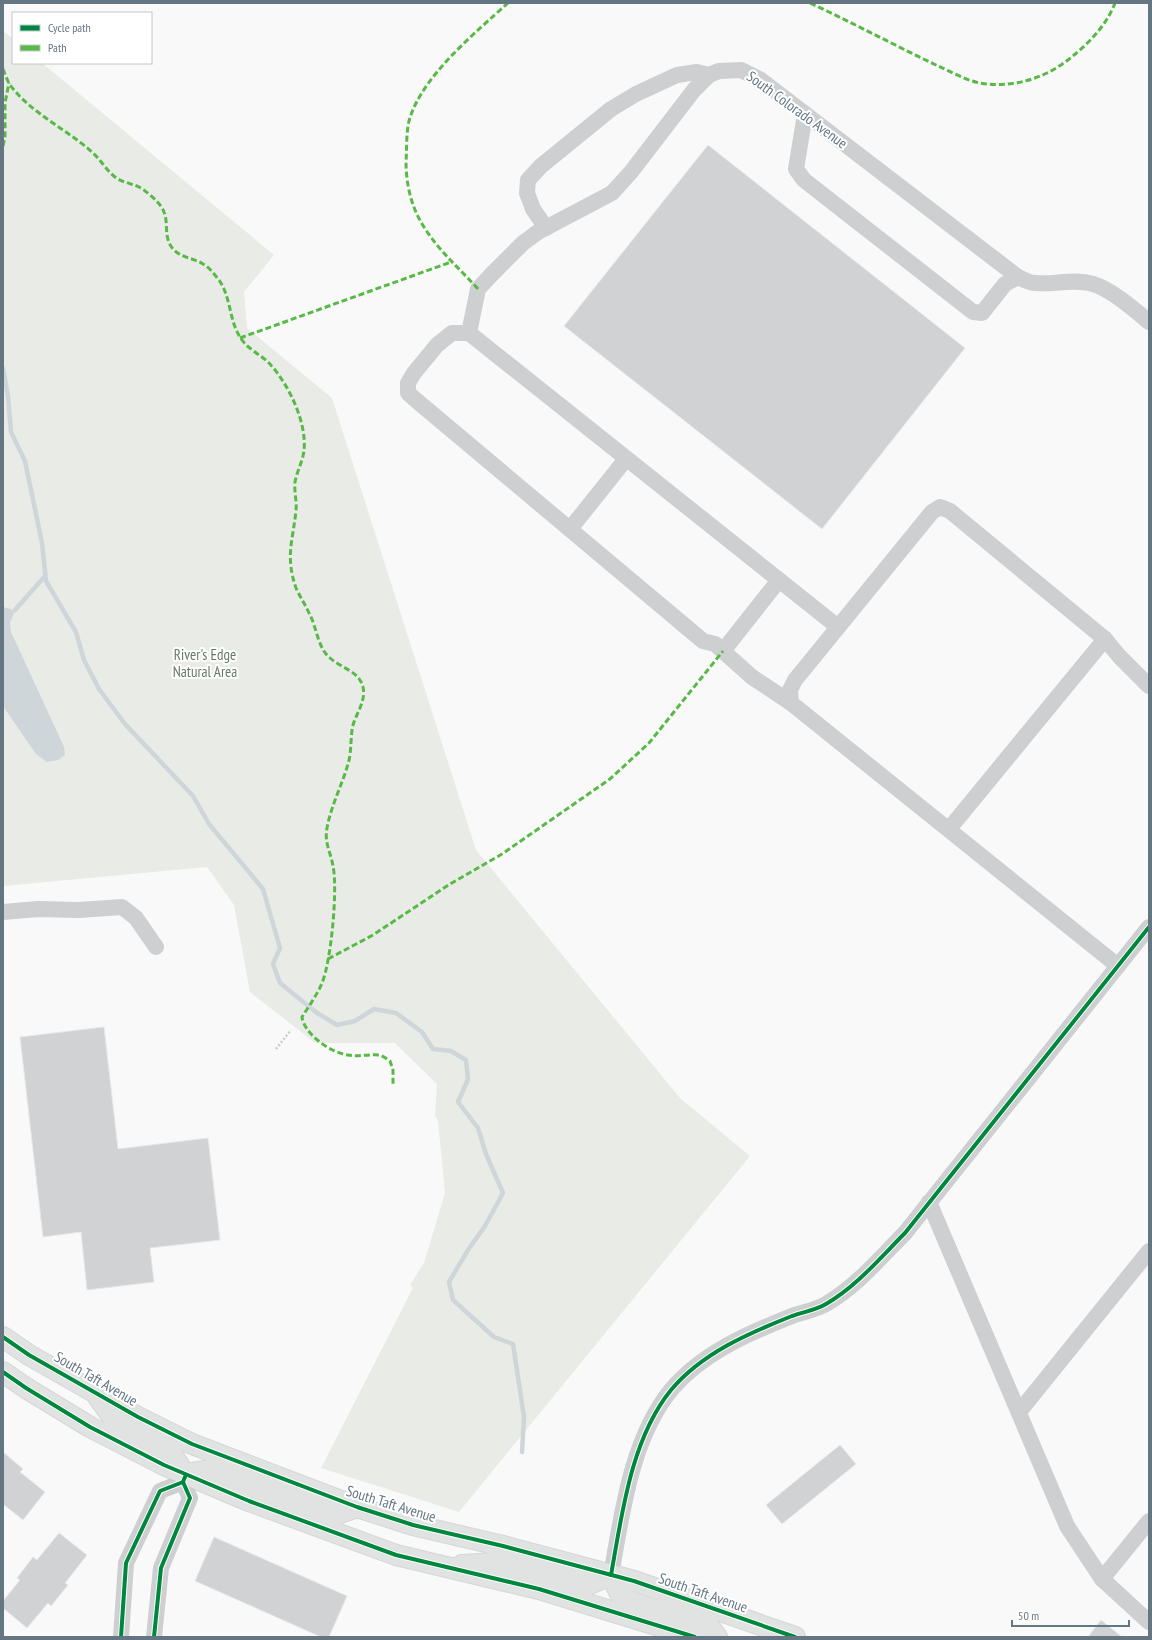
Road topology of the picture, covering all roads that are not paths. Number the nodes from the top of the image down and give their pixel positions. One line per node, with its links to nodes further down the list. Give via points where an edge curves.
1 (709, 75): 2 (street, South Colorado Avenue, via 719,71 741,70 761,80); 3 (street, via 694,90 654,144 612,193); 3 (street, via 697,72 677,75 636,94 611,109 541,166 528,180 527,193 533,209)
2 (805, 114): 4 (street, South Colorado Avenue); 4 (street, via 796,169 804,180 973,312 982,313 1005,284)
3 (546, 228): 6 (street, via 522,243 478,289)
4 (1018, 277): 5 (street, South Colorado Avenue, via 1036,284 1092,283 1128,305)
5 (1149, 322)
6 (469, 334): 7 (street); 8 (street, via 452,332 437,345 408,382 408,393)
7 (626, 459): 8 (street); 9 (street)
8 (570, 529): 12 (street, via 703,641 715,644)
9 (779, 580): 10 (street); 12 (street)
10 (838, 627): 11 (street, via 932,512 940,507 950,511); 14 (street, via 795,680 790,690)
11 (1105, 639): 13 (street); 15 (street)
12 (723, 651): 14 (street, via 752,677)
13 (1149, 686)
14 (791, 703): 15 (street)
15 (948, 829): 19 (street)
16 (3, 912): 18 (street, via 122,907 136,918)
17 (1149, 927): 19 (street)
18 (156, 947)
19 (1118, 966): 20 (street)
20 (930, 1202): 25 (street); 30 (street, via 905,1233 864,1275 843,1292 825,1304 745,1336 716,1351 672,1389 658,1408 639,1448 624,1506)
21 (1149, 1251): 25 (street)
22 (3, 1337): 24 (main road, South Taft Avenue)
23 (3, 1372): 26 (main road, via 90,1427)
24 (94, 1392): 26 (main road, via 114,1419 167,1447); 27 (main road, South Taft Avenue, via 192,1444)
25 (1019, 1412): 31 (street, via 1067,1526)
26 (184, 1478): 27 (main road, via 216,1469 331,1516); 29 (main road, via 396,1556); 33 (street, via 160,1491 126,1563); 34 (street, via 190,1498 162,1568)
27 (357, 1507): 30 (main road, South Taft Avenue, via 413,1525)
28 (1149, 1521): 31 (street)
29 (438, 1566): 30 (main road, via 496,1563 583,1587); 35 (main road, via 539,1589)
30 (611, 1575): 36 (main road, via 622,1598 708,1625); 37 (main road, South Taft Avenue)
31 (1102, 1579): 32 (street)
32 (1149, 1622)
33 (121, 1637)
34 (154, 1637)
35 (695, 1637)
36 (717, 1637)
37 (795, 1637)

